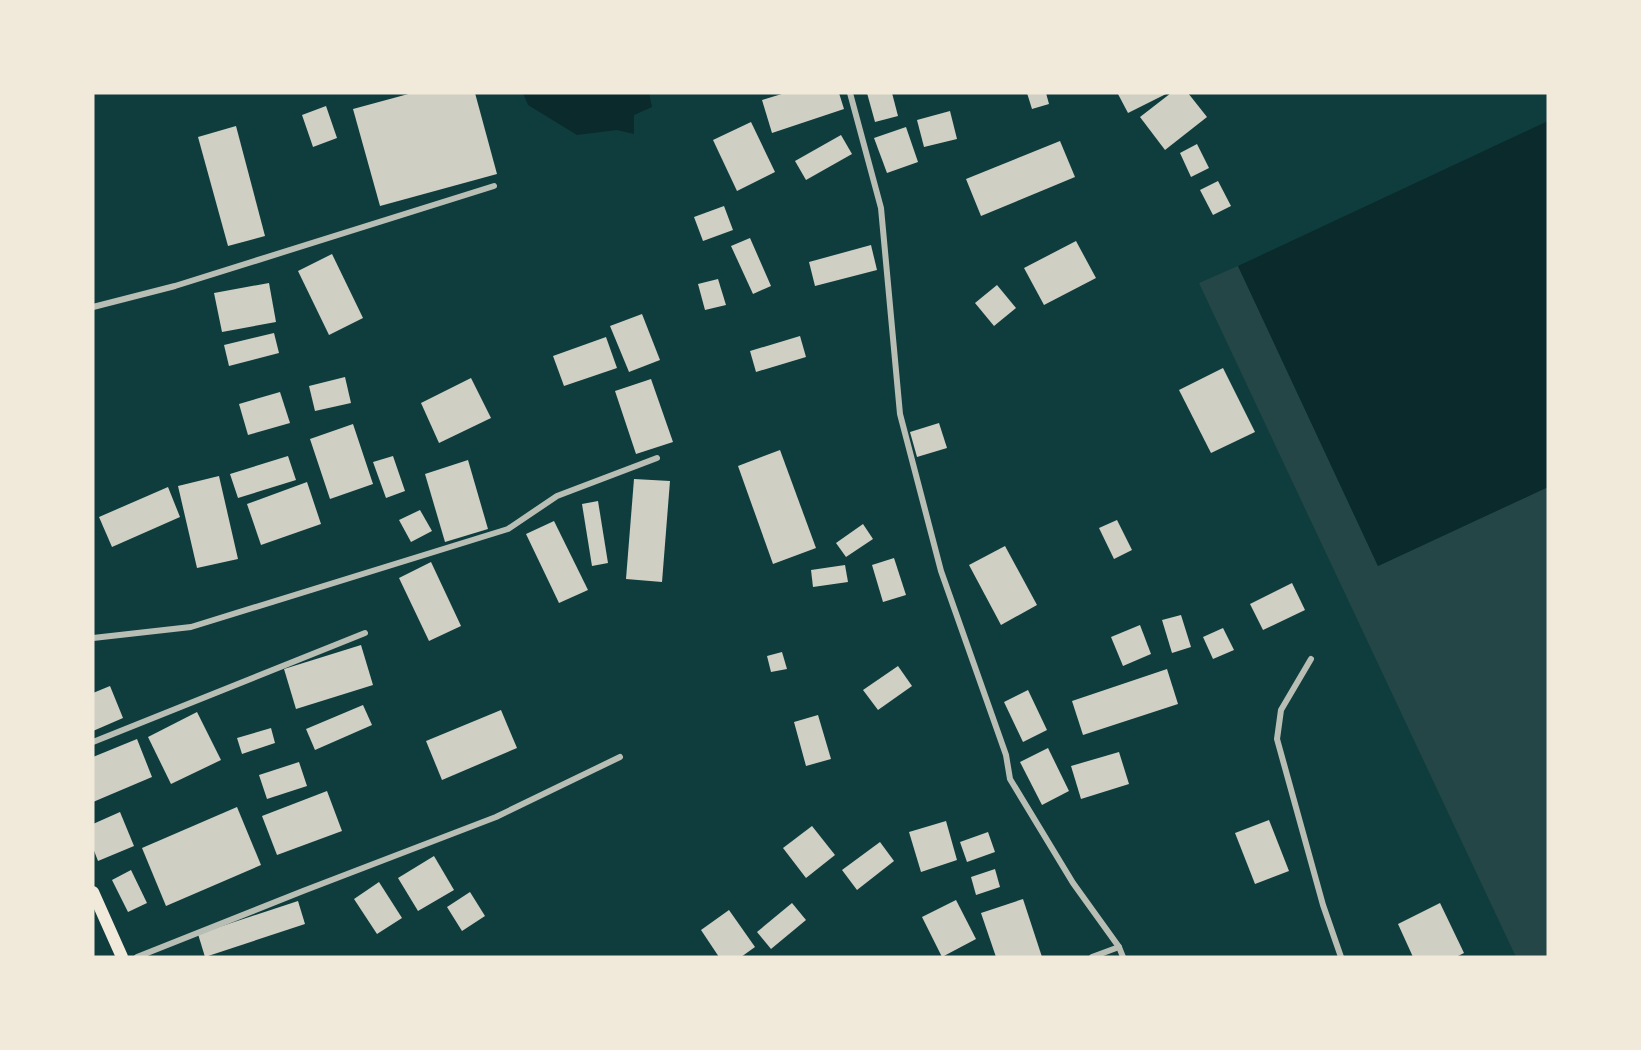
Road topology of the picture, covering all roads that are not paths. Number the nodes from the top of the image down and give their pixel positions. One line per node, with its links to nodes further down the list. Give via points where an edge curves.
1 (850, 93): 11 (street, via 881,208 900,414 941,572 1006,755 1010,779 1073,883)
2 (494, 186): 3 (street, via 175,286)
3 (93, 307)
4 (657, 458): 6 (street, via 557,496 508,529 191,627)
5 (365, 633): 8 (street)
6 (93, 638)
7 (1311, 659): 16 (street, via 1281,710 1277,739)
8 (93, 742)
9 (620, 757): 13 (street, via 496,817)
10 (93, 892): 12 (main road)
11 (1119, 947): 14 (street); 15 (street)
12 (122, 957)
13 (137, 957)
14 (1092, 957)
15 (1123, 957)
16 (1341, 957)

